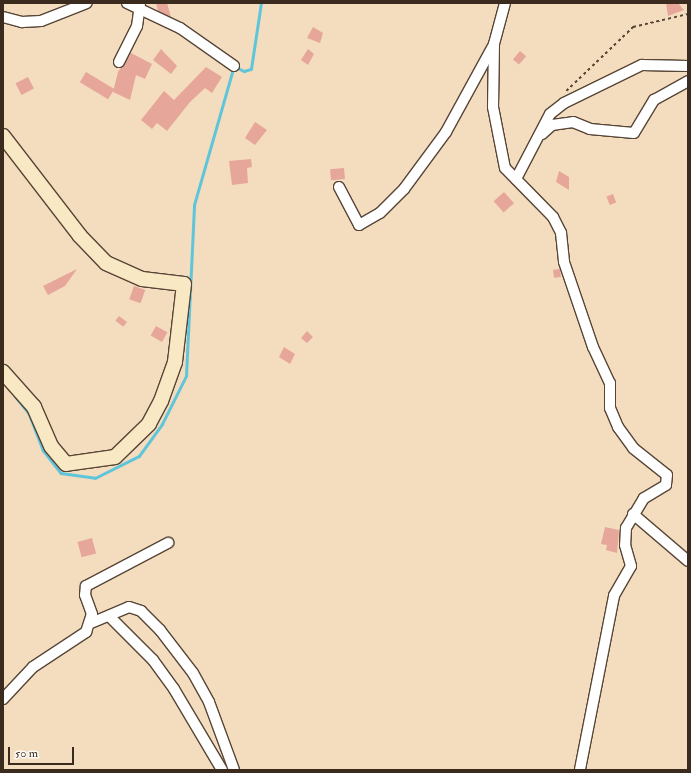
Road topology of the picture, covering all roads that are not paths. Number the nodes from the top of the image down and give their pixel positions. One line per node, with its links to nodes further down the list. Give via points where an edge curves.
1 (86, 3): 5 (street, via 41,20 22,22)
2 (127, 3): 4 (street)
3 (505, 3): 6 (street)
4 (139, 6): 7 (street, via 137,26); 8 (street, via 180,28)
5 (3, 17)
6 (494, 44): 13 (street, via 493,107 505,168); 14 (street, via 446,132 404,189 380,213 359,225)
7 (119, 62)
8 (234, 66)
9 (688, 66): 12 (street, via 642,65 619,75 550,114)
10 (688, 81): 12 (street, via 654,100 634,133 590,129 573,122 552,125)
11 (3, 136): 15 (street, via 75,230 106,263 142,279 184,284 175,362 160,401 148,424 115,457 66,464 51,446 34,407)
12 (538, 138): 13 (street)
13 (516, 179): 16 (street, via 552,217 561,232 564,262 593,347 610,383 610,408 618,427 633,448 667,475 666,485 644,498)
14 (339, 187)
15 (3, 372)
16 (633, 514): 18 (street); 24 (street, via 625,540 631,566 614,596)
17 (168, 543): 20 (street, via 86,586)
18 (688, 561)
19 (109, 616): 20 (street); 22 (street, via 153,660 174,689); 23 (street, via 129,607 140,611 160,630 193,672 209,702)
20 (91, 623): 21 (street, via 74,642 33,667)
21 (3, 700)
22 (222, 770)
23 (234, 770)
24 (580, 770)

